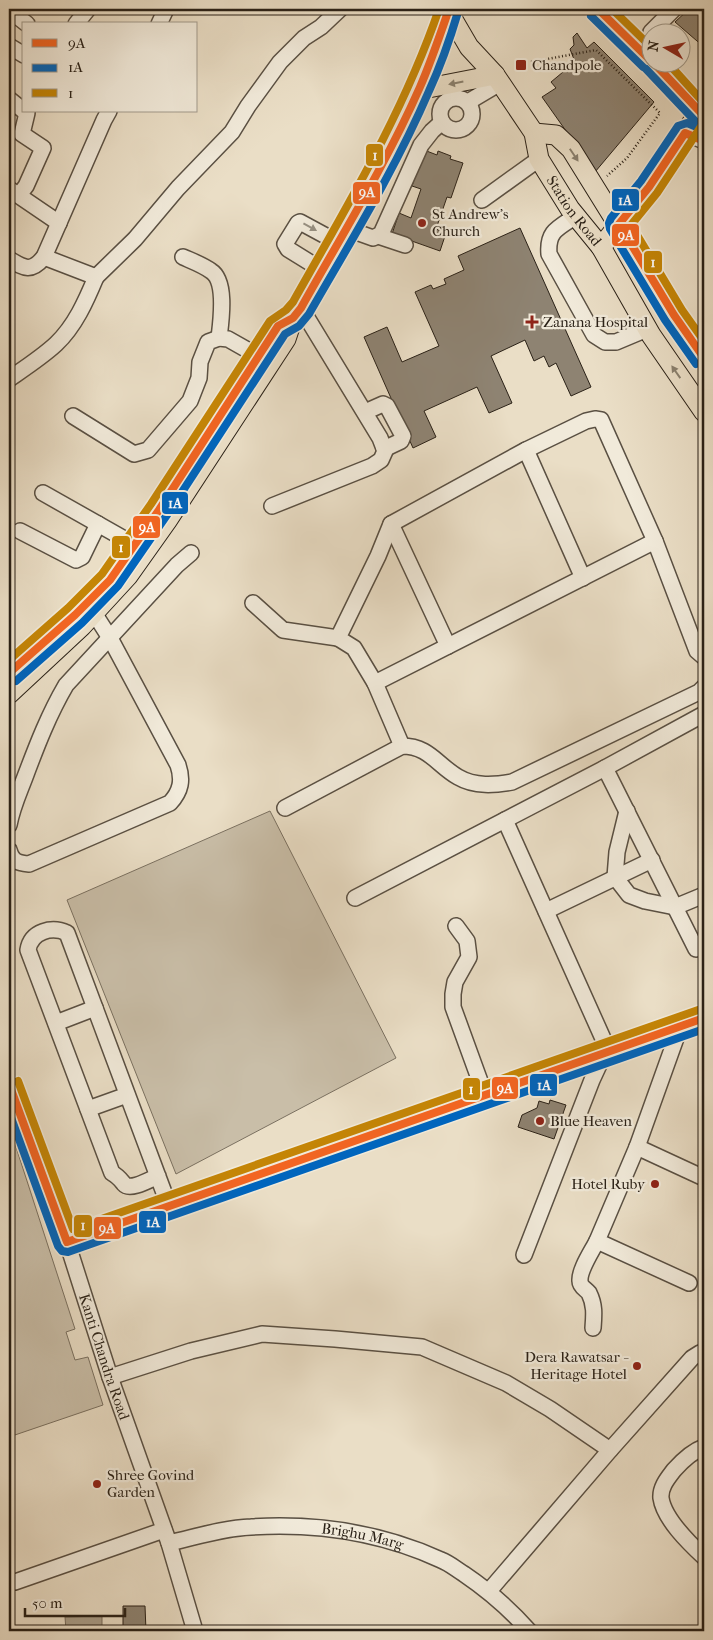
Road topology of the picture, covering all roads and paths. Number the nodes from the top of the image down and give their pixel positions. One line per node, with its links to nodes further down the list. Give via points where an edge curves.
1 (88, 9): 9 (street)
2 (166, 9): 10 (street)
3 (340, 9): 44 (street, via 280,62 232,132)
4 (598, 9): 12 (main road)
5 (674, 9): 11 (street)
6 (9, 10): 8 (street)
7 (448, 10): 17 (main road, Station Road, via 469,47); 18 (main road)
8 (24, 22)
9 (78, 22)
10 (160, 22)
11 (664, 22)
12 (640, 38)
13 (9, 46): 14 (street)
14 (22, 54)
15 (531, 62): 30 (path, via 596,50 660,114 627,158)
16 (663, 72): 22 (main road)
17 (497, 79): 18 (main road, one-way to 18); 20 (street); 26 (main road, Station Road)
18 (418, 90): 36 (main road, via 384,162)
19 (9, 99): 21 (street)
20 (468, 102): 25 (street, via 448,99 440,112); 25 (street, via 472,112 466,126 456,130)
21 (22, 109)
22 (702, 111): 27 (main road)
23 (26, 112): 31 (street, via 22,134 43,148 26,186)
24 (109, 112): 34 (street)
25 (442, 122): 37 (street, via 421,145)
26 (534, 133): 29 (main road, Station Road); 35 (main road, one-way to 35, via 556,135 571,149)
27 (685, 133): 28 (street); 35 (main road, via 649,187)
28 (704, 141)
29 (539, 159): 32 (street); 33 (main road, Station Road)
30 (606, 177)
31 (14, 192): 34 (street)
32 (482, 200)
33 (576, 216): 39 (main road, Station Road); 46 (street, via 552,232 549,254 594,335 605,342 616,342)
34 (59, 223): 40 (street)
35 (619, 224): 39 (main road); 49 (main road)
36 (341, 235): 37 (street); 43 (main road); 43 (street, one-way to 36, via 285,244 300,222)
37 (378, 236): 38 (street)
38 (405, 245)
39 (600, 247): 46 (main road, Station Road)
40 (44, 257): 42 (street, via 32,267 23,267); 44 (street)
41 (183, 257): 47 (street, via 213,272 221,286)
42 (9, 259)
43 (322, 270): 45 (main road)
44 (96, 277): 50 (street, via 76,319 57,342)
45 (297, 313): 48 (main road, via 278,326); 51 (street); 66 (main road, via 286,339 167,521 128,576)
46 (647, 329): 52 (main road, Station Road, one-way to 46)
47 (219, 338): 48 (street, via 228,339); 53 (street, via 208,342 190,401 148,450 134,454)
48 (258, 356): 62 (main road)
49 (704, 358)
50 (9, 378)
51 (365, 412): 54 (street); 54 (street, via 383,404 387,406 403,436 401,441)
52 (704, 412)
53 (73, 416)
54 (384, 449): 57 (street, via 381,460 372,466)
55 (526, 450): 59 (street); 61 (street, via 586,421 601,420); 64 (street)
56 (43, 493): 58 (street)
57 (272, 506)
58 (98, 524): 60 (street, via 82,557 76,560); 62 (street)
59 (391, 524): 68 (street); 69 (street)
60 (20, 531)
61 (655, 541): 64 (street); 70 (street, via 697,651)
62 (135, 544): 71 (main road, via 110,580)
63 (190, 553): 67 (street)
64 (583, 578): 69 (street)
65 (253, 603): 68 (street, via 283,630)
66 (94, 614): 67 (street); 74 (main road)
67 (110, 638): 81 (street, via 66,685 53,707 11,812); 82 (street, via 178,765 181,775 176,796 170,803 29,864 18,863 11,858)
68 (338, 638): 72 (street, via 354,648)
69 (448, 646): 72 (street)
70 (704, 657)
71 (9, 673)
72 (375, 684): 76 (street)
73 (704, 687): 76 (street, via 512,782 490,786 460,779 435,758 413,746)
74 (9, 694)
75 (704, 714): 77 (street)
76 (402, 746): 78 (street)
77 (605, 768): 79 (street); 80 (street)
78 (285, 808)
79 (627, 811): 83 (street); 84 (street, via 617,852)
80 (505, 820): 86 (street); 88 (street)
81 (9, 825)
82 (9, 850)
83 (652, 860): 84 (street); 87 (street)
84 (615, 877): 87 (street, via 629,895); 88 (street)
85 (704, 895): 87 (street)
86 (355, 898)
87 (675, 907): 90 (street)
88 (546, 910): 95 (street)
89 (456, 926): 98 (street, via 467,941 469,957 455,982 453,1008)
90 (696, 949)
91 (95, 1008): 93 (street); 93 (street, via 67,933 49,930 34,936 28,950); 97 (street)
92 (704, 1018): 94 (street)
93 (56, 1023): 99 (street)
94 (680, 1027): 95 (street); 101 (street)
95 (606, 1053): 98 (street); 107 (street, via 592,1080)
96 (9, 1084): 100 (street, Kanti Chandra Road)
97 (127, 1095): 99 (street); 102 (street)
98 (485, 1095): 104 (street)
99 (88, 1109): 102 (street, via 112,1173 131,1187)
100 (15, 1116): 106 (street, Kanti Chandra Road)
101 (637, 1146): 103 (street); 105 (street)
102 (158, 1176): 104 (street)
103 (704, 1178)
104 (169, 1206): 106 (street)
105 (597, 1241): 108 (street); 109 (street, via 580,1281 593,1302)
106 (66, 1242): 111 (street, Kanti Chandra Road)
107 (524, 1254)
108 (688, 1283)
109 (593, 1328)
110 (704, 1354): 113 (street, via 692,1358)
111 (110, 1377): 113 (street, via 191,1351 262,1334 422,1347 506,1383); 114 (street, Kanti Chandra Road)
112 (704, 1447): 115 (street, via 681,1462 665,1481 661,1497 684,1538)
113 (610, 1450): 117 (street)
114 (167, 1537): 116 (street, Brighu Marg, via 15,1582); 117 (street, Brighu Marg, via 250,1527 335,1529 399,1543 443,1560); 118 (street, Kanti Chandra Road)
115 (704, 1557)
116 (9, 1581)
117 (489, 1591): 119 (street, Brighu Marg)
118 (195, 1631)
119 (529, 1631)

